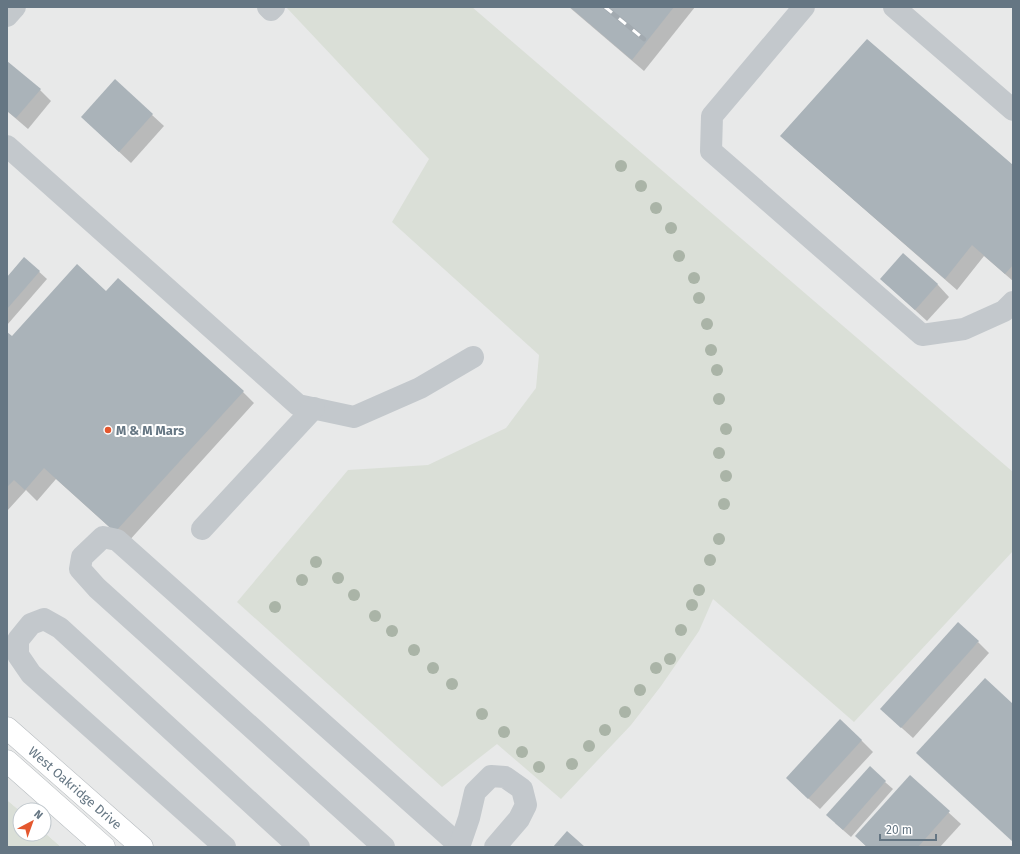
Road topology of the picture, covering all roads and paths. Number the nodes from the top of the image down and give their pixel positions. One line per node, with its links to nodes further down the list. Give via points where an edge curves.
1 (15, 7): 6 (lane)
2 (268, 7): 3 (lane, via 271,10)
3 (274, 7)
4 (804, 7): 9 (lane, via 712,116 711,151 922,335 964,329 1004,312)
5 (894, 7): 7 (lane)
6 (7, 16)
7 (1013, 110)
8 (7, 146): 11 (lane, via 298,404)
9 (1013, 302)
10 (473, 357): 11 (lane, via 420,388 354,417)
11 (314, 408): 12 (lane)
12 (202, 529)
13 (7, 728): 16 (main road, West Oakridge Drive)
14 (7, 761): 15 (main road, West Oakridge Drive)
15 (104, 847)
16 (142, 847)
17 (224, 847): 18 (lane, via 31,674 18,655 18,640 31,624 44,619 60,628)
18 (298, 847)
19 (384, 847): 20 (lane, via 97,588 80,569 82,557 103,537 117,540)
20 (460, 847): 21 (lane, via 475,792 491,776 505,777 522,789 526,805 519,819)
21 (495, 847)

